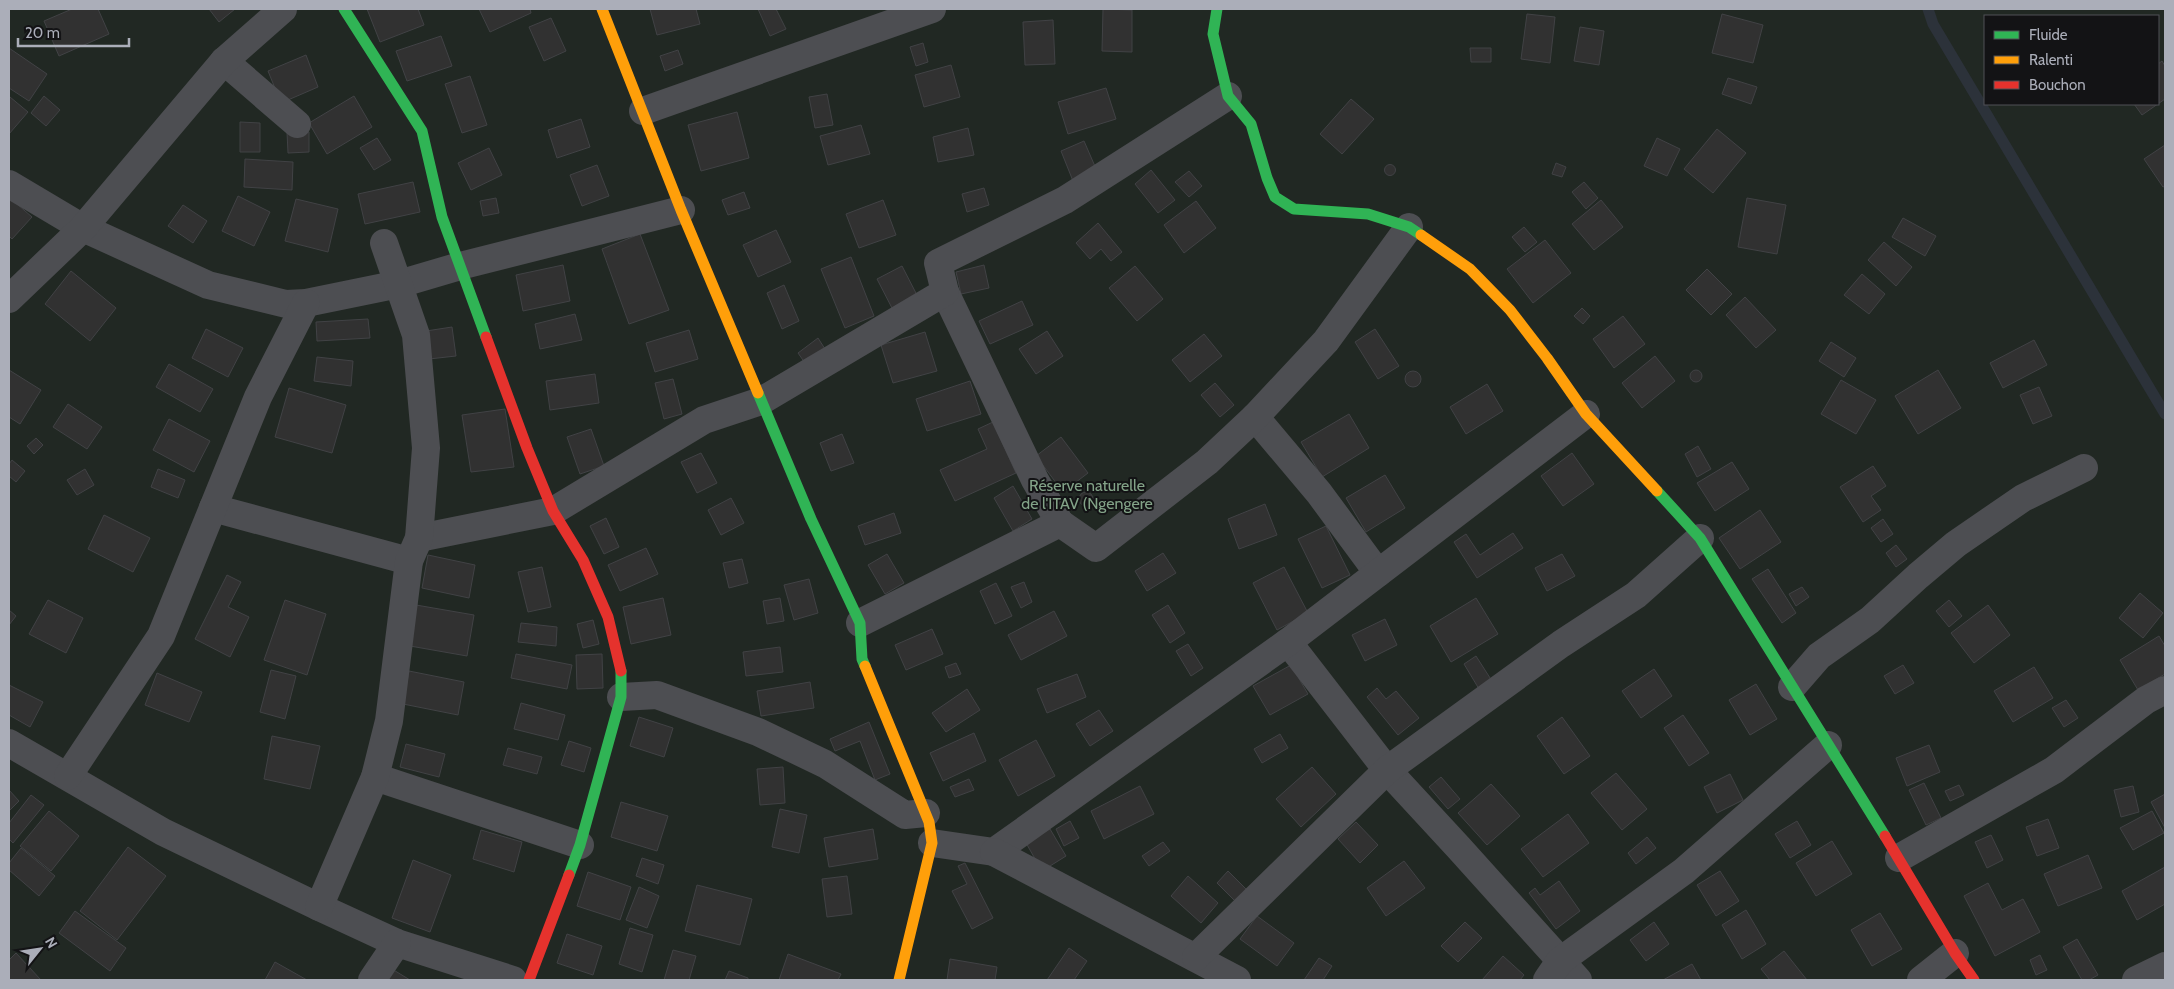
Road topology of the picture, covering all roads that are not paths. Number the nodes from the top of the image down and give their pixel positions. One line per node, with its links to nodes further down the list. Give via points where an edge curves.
1 (283, 9): 6 (street)
2 (344, 9): 15 (street, via 422,131 442,217)
3 (602, 9): 8 (street)
4 (932, 9): 8 (street)
5 (1217, 9): 7 (street, via 1213,34)
6 (224, 61): 9 (street); 13 (street)
7 (1228, 96): 12 (street, via 1251,124 1275,197 1294,208 1368,214); 17 (street, via 1065,200 938,263)
8 (644, 111): 11 (street)
9 (297, 124)
10 (9, 184): 13 (street)
11 (681, 210): 15 (street); 20 (street)
12 (1409, 227): 21 (street, via 1470,268 1510,310); 22 (street, via 1326,341)
13 (83, 228): 18 (street); 19 (street, via 208,285 286,304)
14 (384, 242): 16 (street)
15 (460, 266): 16 (street); 25 (street)
16 (400, 284): 19 (street); 28 (street, via 416,335 426,448)
17 (945, 292): 20 (street); 26 (street, via 1035,480)
18 (9, 298)
19 (306, 303): 24 (street, via 258,397)
20 (762, 401): 25 (street, via 704,420); 30 (street, via 811,519)
21 (1586, 414): 27 (street); 29 (street)
22 (1254, 417): 26 (street, via 1207,462 1096,548); 29 (street, via 1319,493)
23 (2084, 468): 32 (street, via 2023,498 1956,544 1870,620 1818,656)
24 (213, 508): 28 (street); 38 (street, via 161,636)
25 (553, 511): 28 (street); 34 (street, via 583,560 608,617 622,675)
26 (1060, 523): 30 (street)
27 (1700, 538): 32 (street); 37 (street, via 1636,595 1561,644)
28 (414, 550): 39 (street, via 389,721)
29 (1378, 573): 31 (street)
30 (860, 623): 40 (street, via 862,659)
31 (1288, 642): 37 (street); 43 (street)
32 (1792, 687): 36 (street)
33 (2165, 690): 44 (street, via 2146,700 2054,770)
34 (621, 697): 40 (street, via 657,695 758,732 825,764 905,815); 42 (street)
35 (9, 743): 38 (street)
36 (1828, 745): 44 (street); 50 (street)
37 (1387, 770): 48 (street); 50 (street, via 1459,848)
38 (68, 776): 45 (street, via 163,832)
39 (375, 777): 42 (street); 45 (street)
40 (926, 813): 41 (street)
41 (932, 843): 43 (street); 54 (street)
42 (580, 845): 53 (street)
43 (994, 852): 48 (street)
44 (1899, 858): 47 (street)
45 (319, 907): 46 (street)
46 (397, 943): 51 (street); 52 (street)
47 (1955, 953): 56 (street); 57 (street)
48 (1196, 957): 55 (street)
49 (2165, 966): 58 (street)
50 (1562, 974)
51 (372, 980)
52 (513, 980)
53 (529, 980)
54 (899, 980)
55 (1237, 980)
56 (1921, 980)
57 (1974, 980)
58 (2136, 980)

